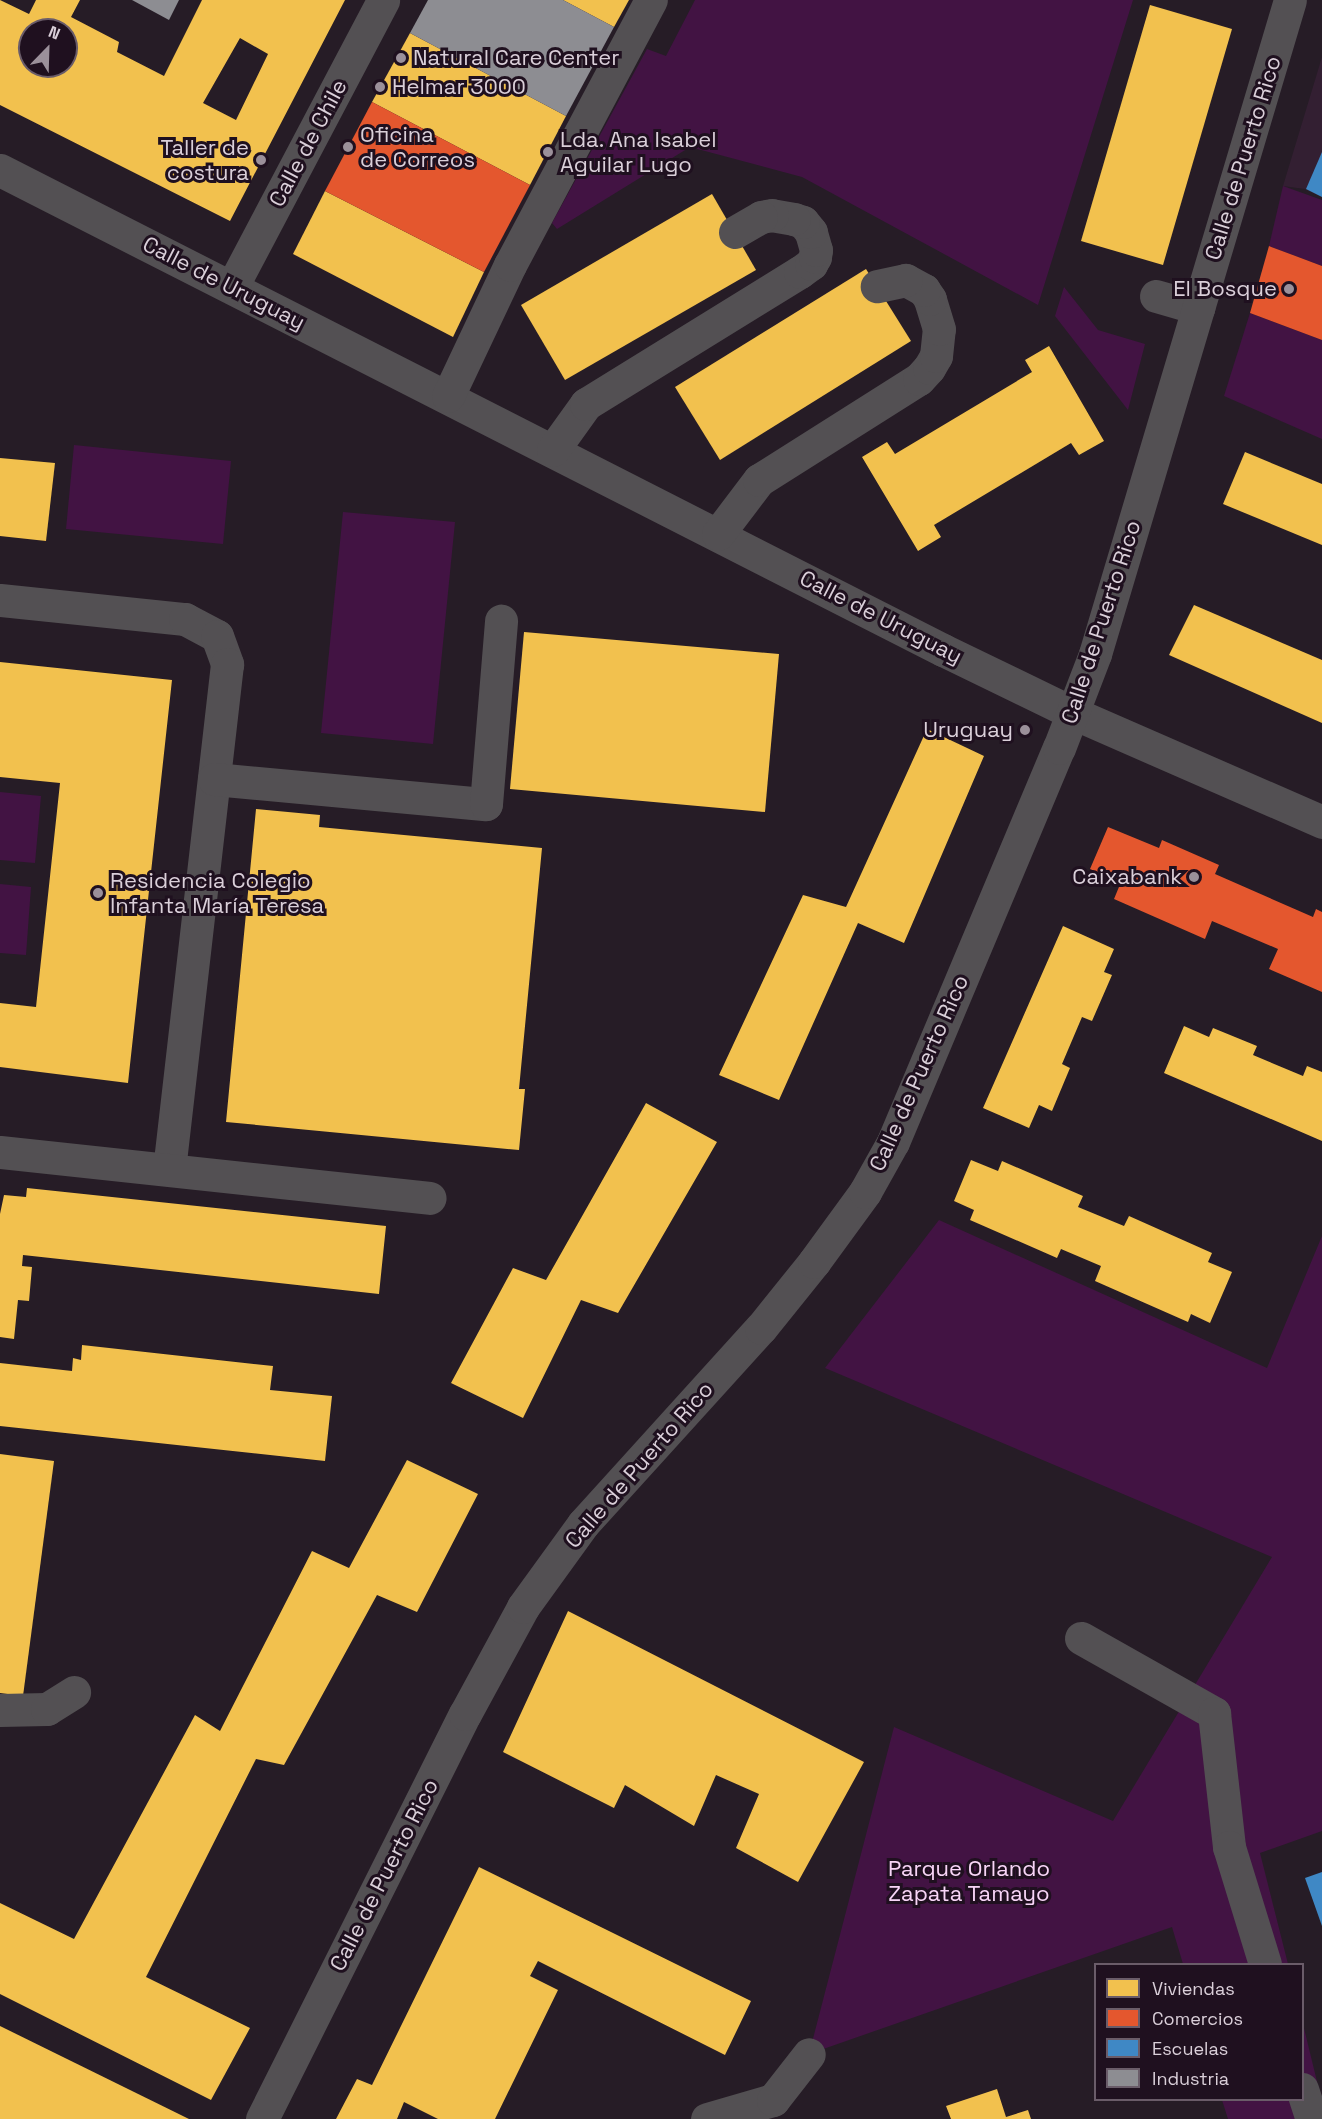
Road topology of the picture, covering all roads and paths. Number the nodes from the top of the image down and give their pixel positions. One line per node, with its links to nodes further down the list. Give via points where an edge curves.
1 (383, 0): 7 (street, Calle de Chile)
2 (651, 0): 10 (street, via 510,265)
3 (1290, 0): 9 (street, Calle de Puerto Rico)
4 (0, 170): 7 (street, Calle de Uruguay)
5 (735, 232): 11 (street, via 761,217 794,219 803,222 811,232 815,257 800,272 586,404)
6 (877, 286): 12 (street, via 906,280 924,290 930,299 939,329 936,356 929,368 920,379 759,480)
7 (232, 287): 10 (street, Calle de Uruguay)
8 (1156, 296): 9 (street)
9 (1198, 308): 15 (street, Calle de Puerto Rico, via 1095,654)
10 (448, 396): 11 (street, Calle de Uruguay)
11 (553, 450): 12 (street, Calle de Uruguay)
12 (718, 534): 15 (street, Calle de Uruguay)
13 (0, 600): 16 (street, via 185,619 217,636 227,664)
14 (501, 621): 16 (street, via 486,804)
15 (1073, 713): 17 (street, Calle de Uruguay); 27 (street, Calle de Puerto Rico, via 893,1142 865,1192 761,1328 583,1524 523,1607 465,1714)
16 (214, 779): 19 (street)
17 (1322, 822)
18 (0, 1152): 19 (street)
19 (169, 1170): 20 (street)
20 (430, 1198)
21 (1081, 1638): 24 (street, via 1214,1713 1229,1847)
22 (74, 1692): 23 (street, via 47,1708)
23 (0, 1710)
24 (1264, 1963)
25 (809, 2054): 28 (street, via 773,2100)
26 (1304, 2095): 29 (street)
27 (262, 2119)
28 (706, 2119)
29 (1312, 2119)

